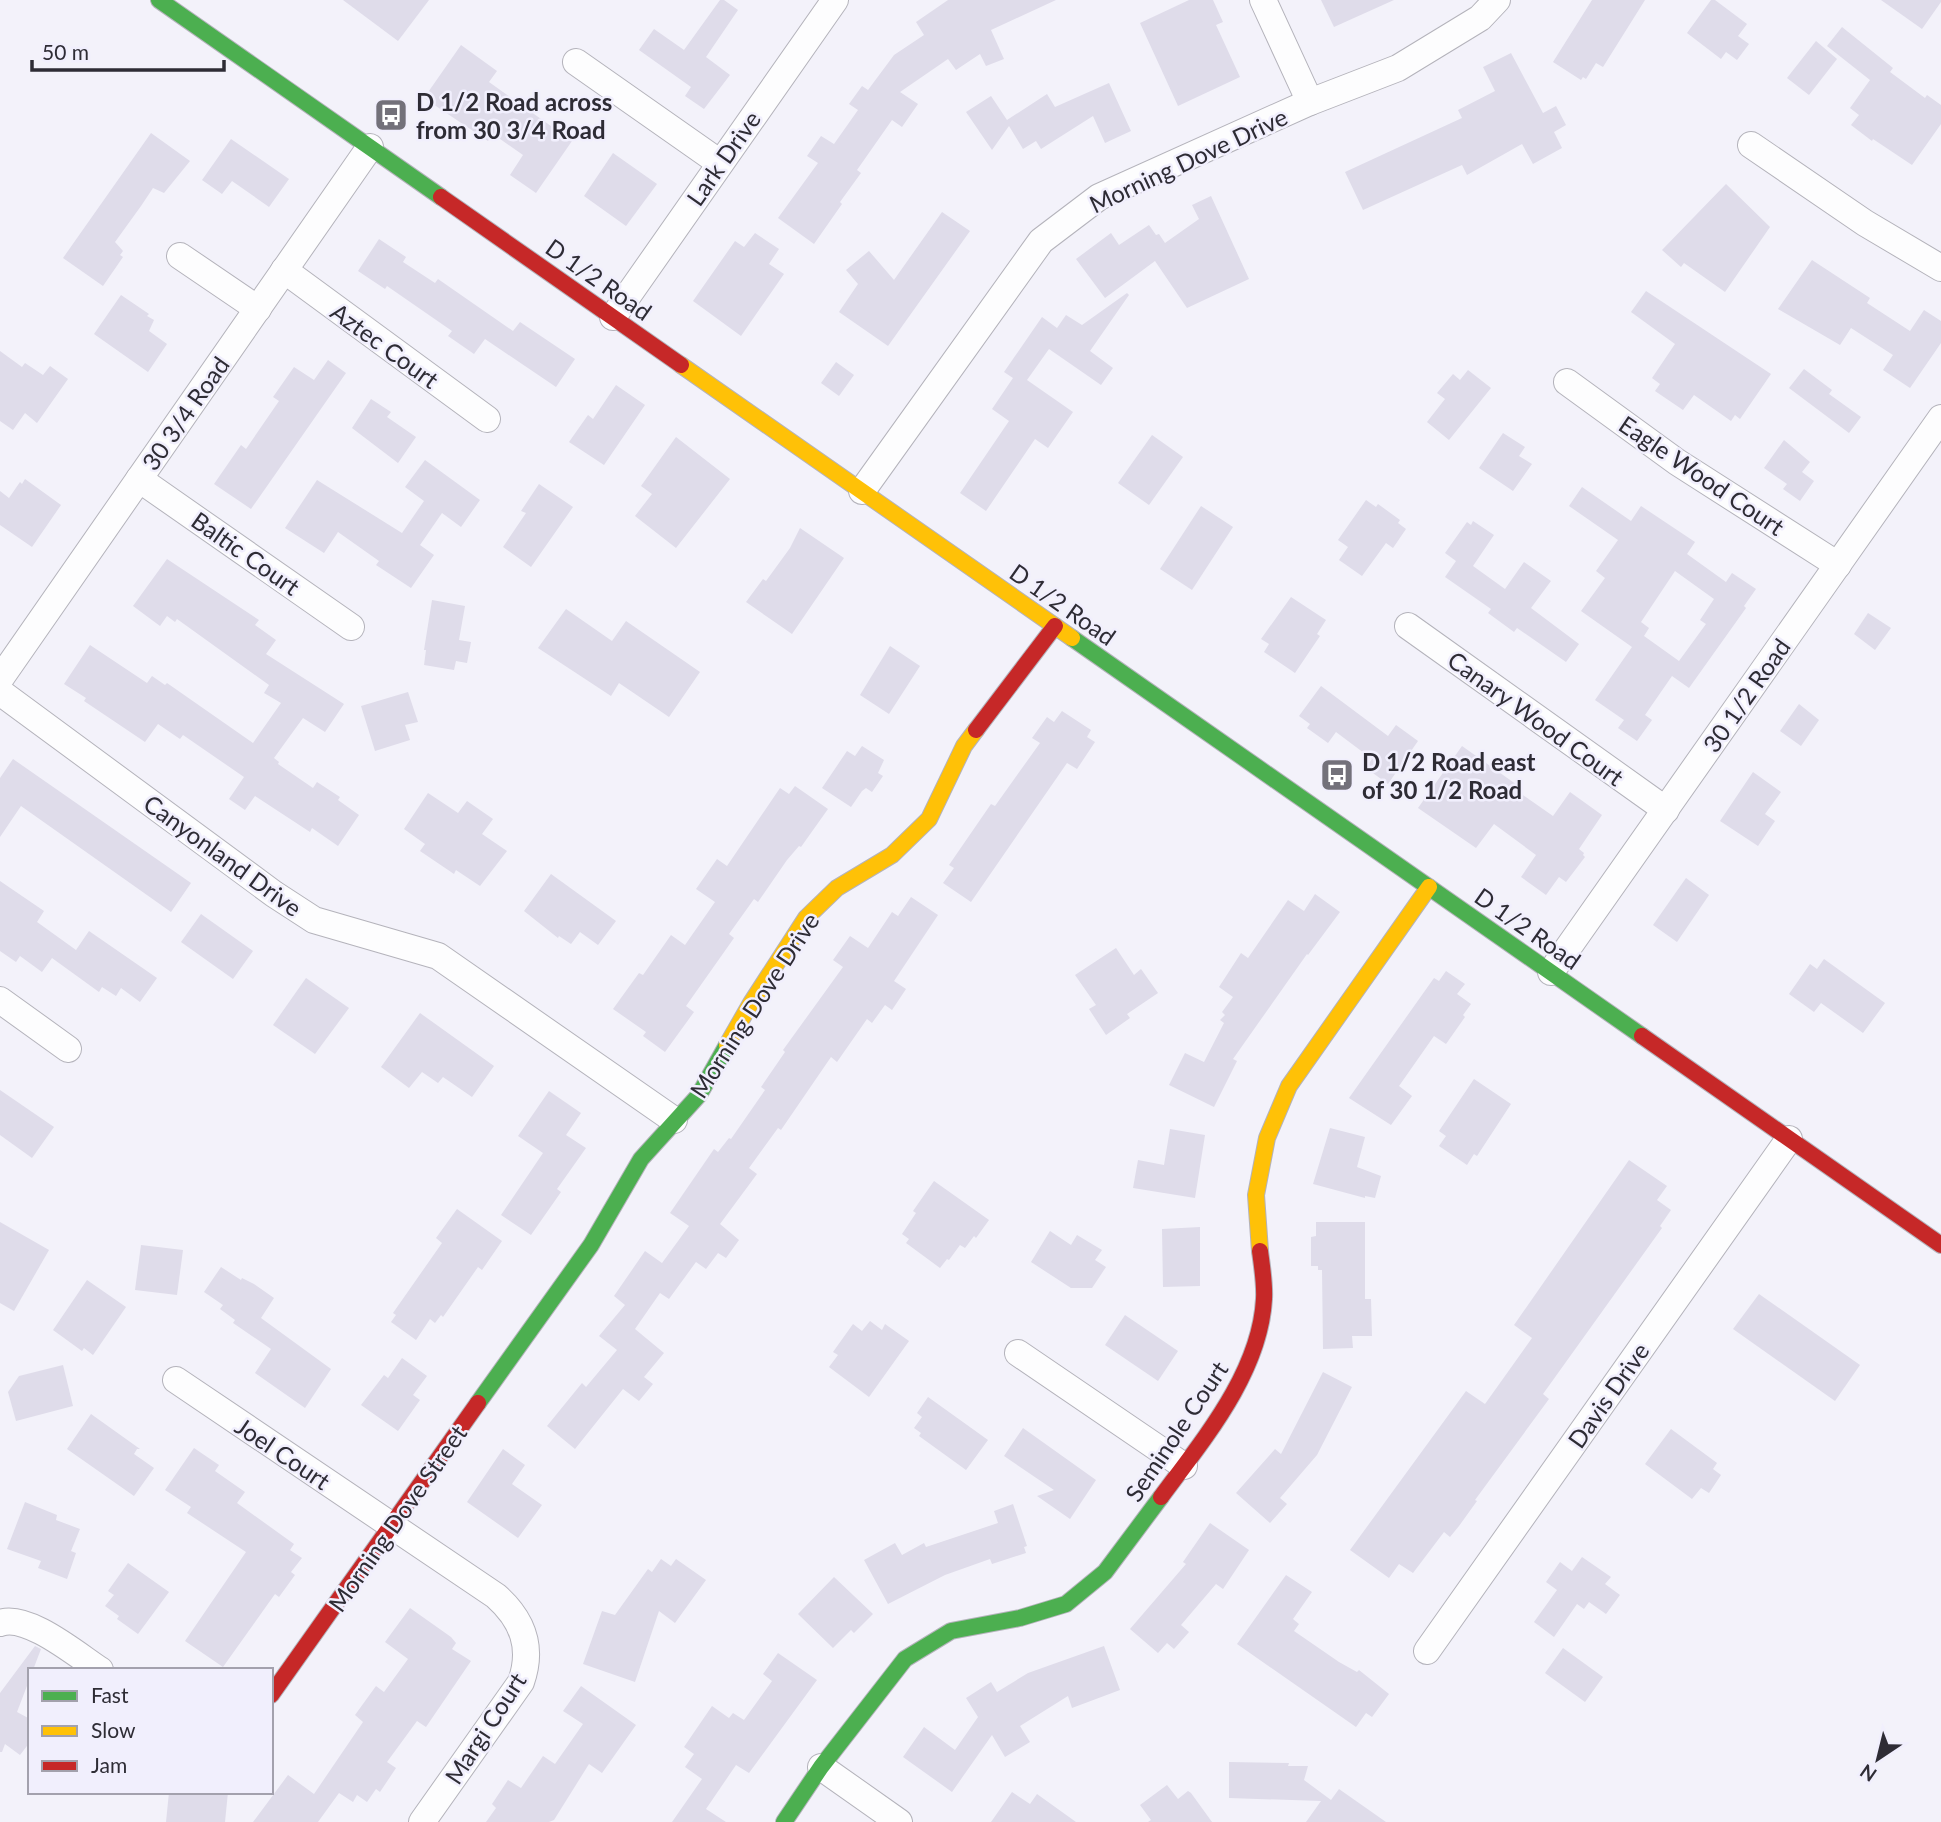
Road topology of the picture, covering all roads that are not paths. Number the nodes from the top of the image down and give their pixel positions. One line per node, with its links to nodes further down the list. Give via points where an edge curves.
1 (159, 0): 8 (street, D 1/2 Road)
2 (835, 0): 9 (street, Lark Drive)
3 (1263, 0): 6 (street)
4 (1497, 0): 6 (street, Morning Dove Drive, via 1480,18 1398,68)
5 (576, 62): 9 (street)
6 (1310, 103): 19 (street, Morning Dove Drive, via 1099,197 1041,241)
7 (1751, 145): 11 (street)
8 (370, 147): 12 (street, 30 3/4 Road); 14 (street, D 1/2 Road)
9 (720, 163): 14 (street, Lark Drive)
10 (180, 256): 13 (street)
11 (1941, 268)
12 (284, 271): 13 (street, 30 3/4 Road); 17 (street, Aztec Court)
13 (258, 309): 18 (street, 30 3/4 Road)
14 (613, 317): 19 (street, D 1/2 Road)
15 (1567, 382): 20 (street, Eagle Wood Court, via 1677,462)
16 (1941, 418): 20 (street, 30 1/2 Road)
17 (486, 419)
18 (139, 479): 23 (street, Baltic Court); 24 (street, 30 3/4 Road)
19 (862, 491): 21 (street, D 1/2 Road)
20 (1838, 565): 26 (street, 30 1/2 Road)
21 (1055, 626): 27 (street, D 1/2 Road); 31 (street, Morning Dove Drive, via 964,746 929,819 892,855 837,888 806,918 699,1095)
22 (1408, 626): 26 (street, Canary Wood Court)
23 (351, 627)
24 (0, 679)
25 (0, 692): 31 (street, Canyonland Drive, via 314,920 438,956)
26 (1665, 810): 28 (street, 30 1/2 Road)
27 (1429, 887): 28 (street, D 1/2 Road); 37 (street, Seminole Court, via 1284,1097 1267,1138 1256,1195 1264,1298 1257,1341 1239,1385)
28 (1551, 972): 32 (street, D 1/2 Road)
29 (0, 1000): 30 (street)
30 (68, 1049)
31 (674, 1120): 34 (street, Morning Dove Drive, via 641,1159 591,1245)
32 (1789, 1139): 33 (street, D 1/2 Road); 40 (street, Davis Drive)
33 (1941, 1245)
34 (523, 1340): 38 (street, Morning Dove Street)
35 (1018, 1353): 37 (street)
36 (176, 1380): 38 (street, Joel Court)
37 (1184, 1466): 43 (street, Seminole Court, via 1096,1580 1066,1604 951,1631 905,1659)
38 (391, 1526): 42 (street, Morning Dove Street); 44 (street, Margi Court, via 496,1596 509,1608 526,1643 521,1682)
39 (0, 1623): 41 (street, via 30,1625)
40 (1427, 1651)
41 (97, 1668)
42 (273, 1692)
43 (821, 1767): 45 (street, Seminole Court); 46 (street)
44 (422, 1822)
45 (784, 1822)
46 (899, 1822)

